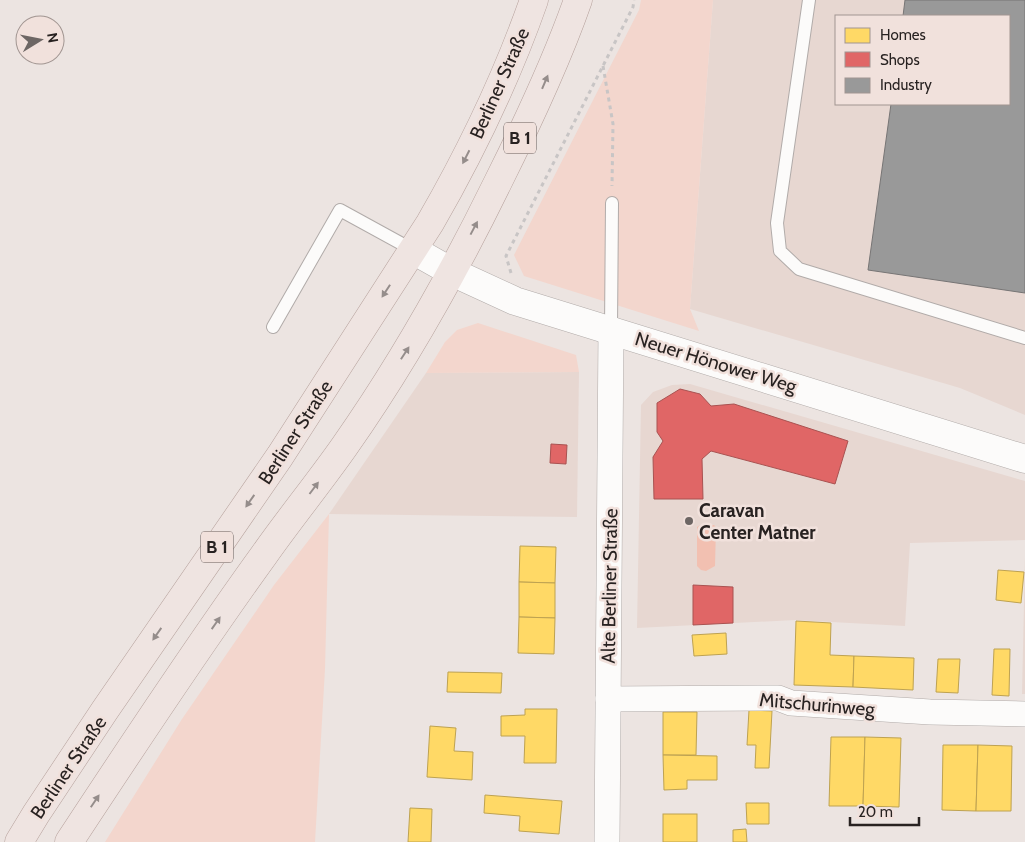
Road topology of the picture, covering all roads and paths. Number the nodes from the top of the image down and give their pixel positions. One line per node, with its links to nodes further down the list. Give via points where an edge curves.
1 (534, 0): 7 (main road, Berliner Straße / B 1, one-way to 7, via 495,100 447,194)
2 (578, 0): 8 (main road, B 1, one-way to 2, via 531,116)
3 (634, 0): 5 (path)
4 (809, 0): 12 (lane, via 777,223 780,251 799,269)
5 (603, 65): 6 (path, via 613,124); 9 (path, via 506,256 512,271)
6 (612, 203): 11 (lane)
7 (413, 250): 8 (main road, Neuer Hönower Weg); 10 (lane, via 340,210); 16 (main road, Berliner Straße / B 1, one-way to 16, via 280,456 105,710)
8 (452, 272): 9 (main road, Neuer Hönower Weg); 17 (main road, B 1, one-way to 8, via 264,555 344,447 419,333)
9 (503, 296): 11 (main road, Neuer Hönower Weg)
10 (273, 327)
11 (611, 329): 13 (main road, Neuer Hönower Weg); 14 (street, Alte Berliner Straße)
12 (1025, 338)
13 (1025, 459)
14 (608, 699): 15 (street, Mitschurinweg, via 778,698 791,703 920,712); 18 (street, Alte Berliner Straße)
15 (1025, 714)
16 (19, 842)
17 (68, 842)
18 (607, 842)

